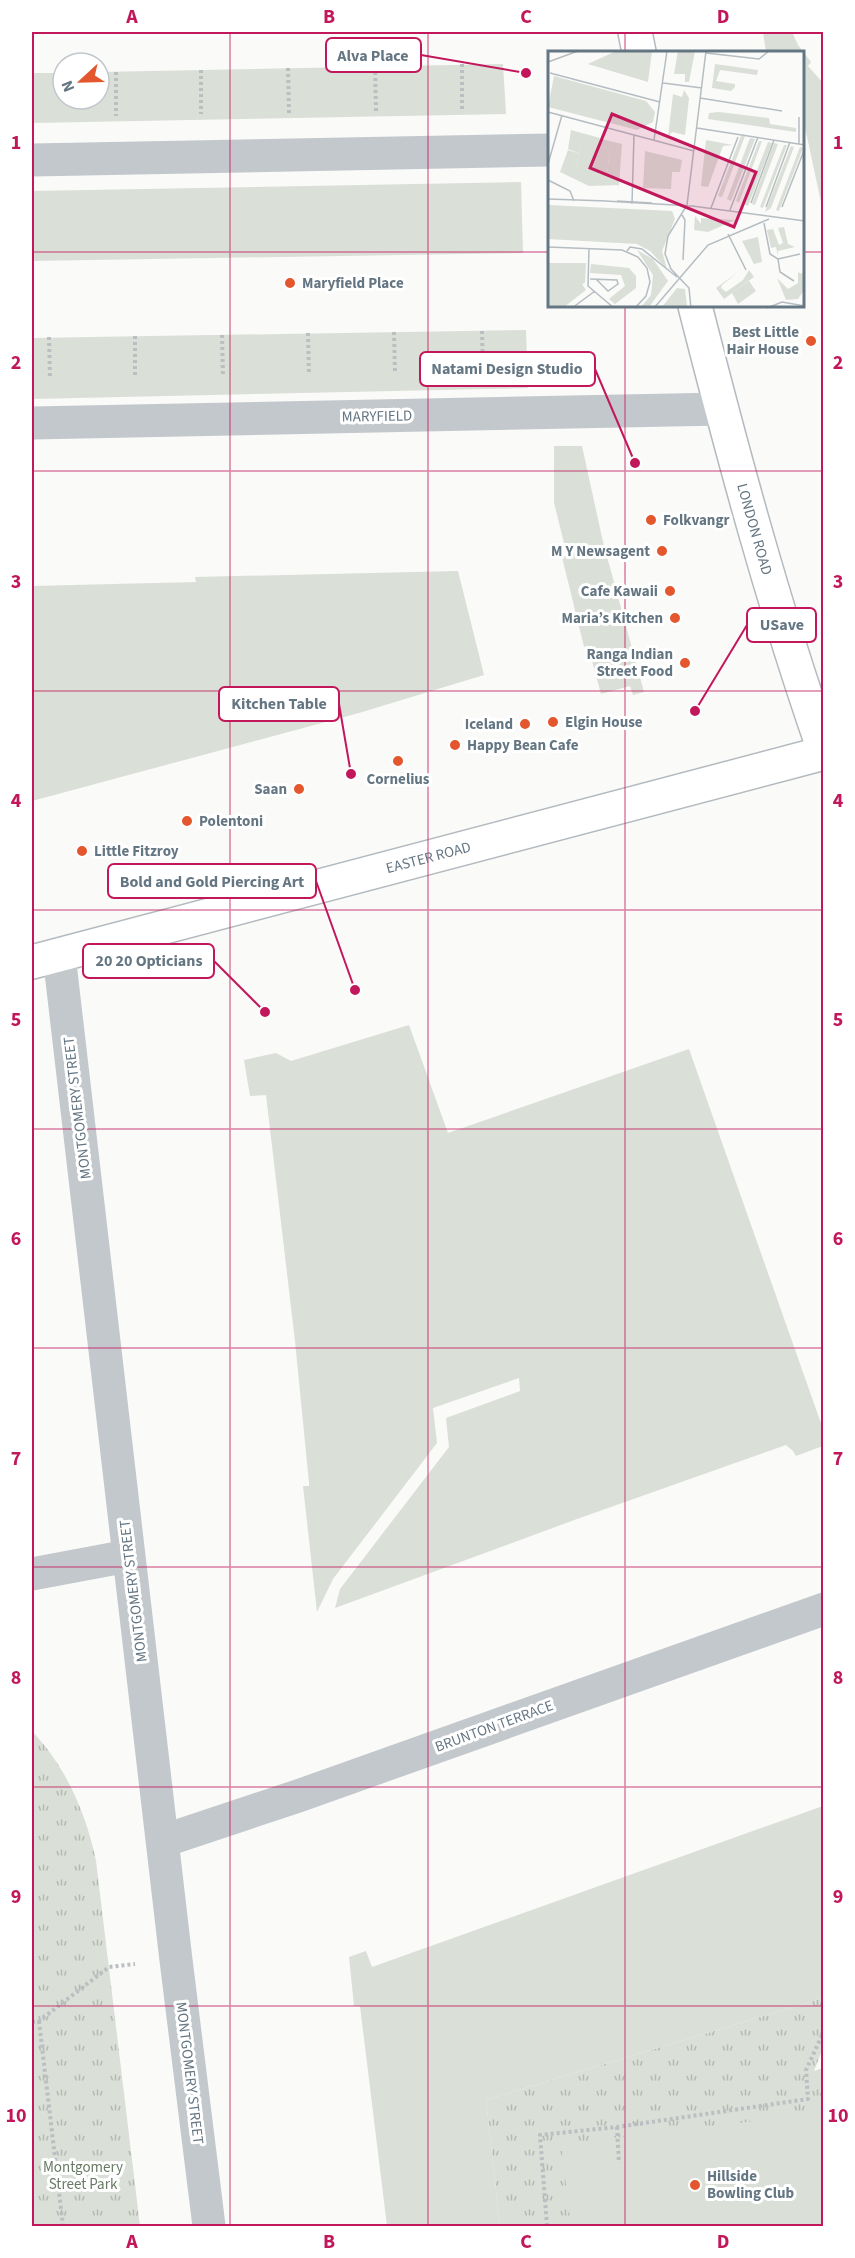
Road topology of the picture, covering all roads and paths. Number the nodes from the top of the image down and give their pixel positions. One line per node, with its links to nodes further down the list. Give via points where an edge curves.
1 (635, 32): 2 (street)
2 (639, 51)
3 (462, 64): 8 (path)
4 (375, 66): 9 (path)
5 (288, 68): 10 (path)
6 (201, 70): 11 (path)
7 (116, 72): 12 (path)
8 (462, 115)
9 (376, 117)
10 (289, 118)
11 (201, 120)
12 (116, 122)
13 (548, 150): 14 (street)
14 (32, 160)
15 (696, 308): 28 (street, LONDON ROAD)
16 (482, 331): 22 (path)
17 (394, 332): 23 (path)
18 (308, 333): 24 (path)
19 (222, 335): 25 (path)
20 (135, 336): 26 (path)
21 (49, 337): 27 (path)
22 (483, 378)
23 (395, 380)
24 (309, 381)
25 (223, 383)
26 (136, 386)
27 (50, 388)
28 (722, 409): 29 (street, MARYFIELD); 30 (street, LONDON ROAD, via 798,676)
29 (32, 423)
30 (824, 751): 31 (street, EASTER ROAD)
31 (45, 958): 32 (street, MONTGOMERY STREET)
32 (128, 1556): 33 (street); 35 (street, MONTGOMERY STREET)
33 (32, 1574)
34 (824, 1609): 35 (street, BRUNTON TERRACE)
35 (163, 1841): 36 (street, MONTGOMERY STREET)
36 (176, 1959): 37 (path, via 109,1967); 43 (street, MONTGOMERY STREET)
37 (39, 2021): 38 (path); 42 (path)
38 (32, 2022)
39 (824, 2031): 40 (path, via 806,2070 807,2099)
40 (617, 2127): 41 (path); 44 (path, via 540,2135)
41 (619, 2163)
42 (63, 2226)
43 (209, 2226)
44 (547, 2226)

